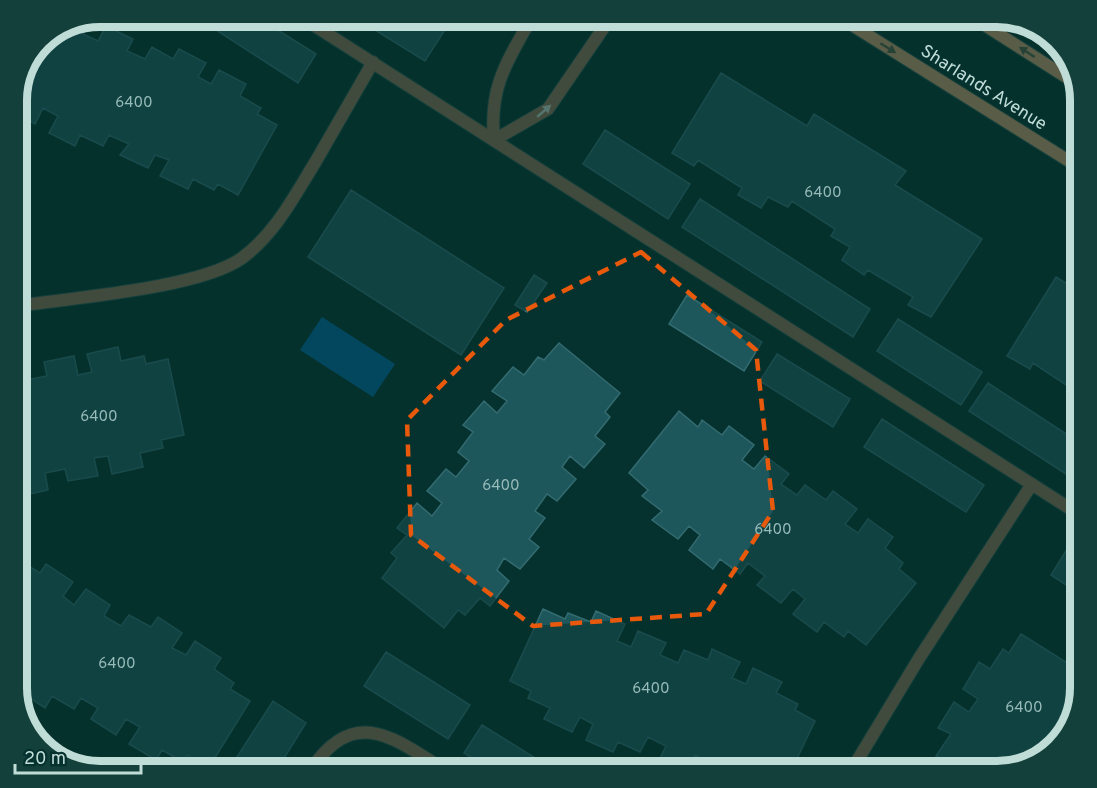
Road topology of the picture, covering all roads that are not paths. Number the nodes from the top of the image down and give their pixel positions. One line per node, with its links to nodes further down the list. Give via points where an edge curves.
1 (318, 27): 6 (lane)
2 (526, 27): 8 (lane, via 495,92)
3 (604, 27): 8 (lane, one-way to 3, via 548,109)
4 (856, 27): 9 (main road, Sharlands Avenue, one-way to 9)
5 (989, 27): 7 (main road, one-way to 5)
6 (373, 62): 8 (lane); 10 (lane, via 295,196 260,242 241,259 185,279)
7 (1065, 76)
8 (494, 140): 11 (lane)
9 (1070, 162)
10 (27, 304)
11 (1032, 484): 12 (lane); 15 (lane)
12 (1070, 509)
13 (317, 761): 14 (lane, via 330,744 363,733 383,734)
14 (429, 761)
15 (857, 761)

